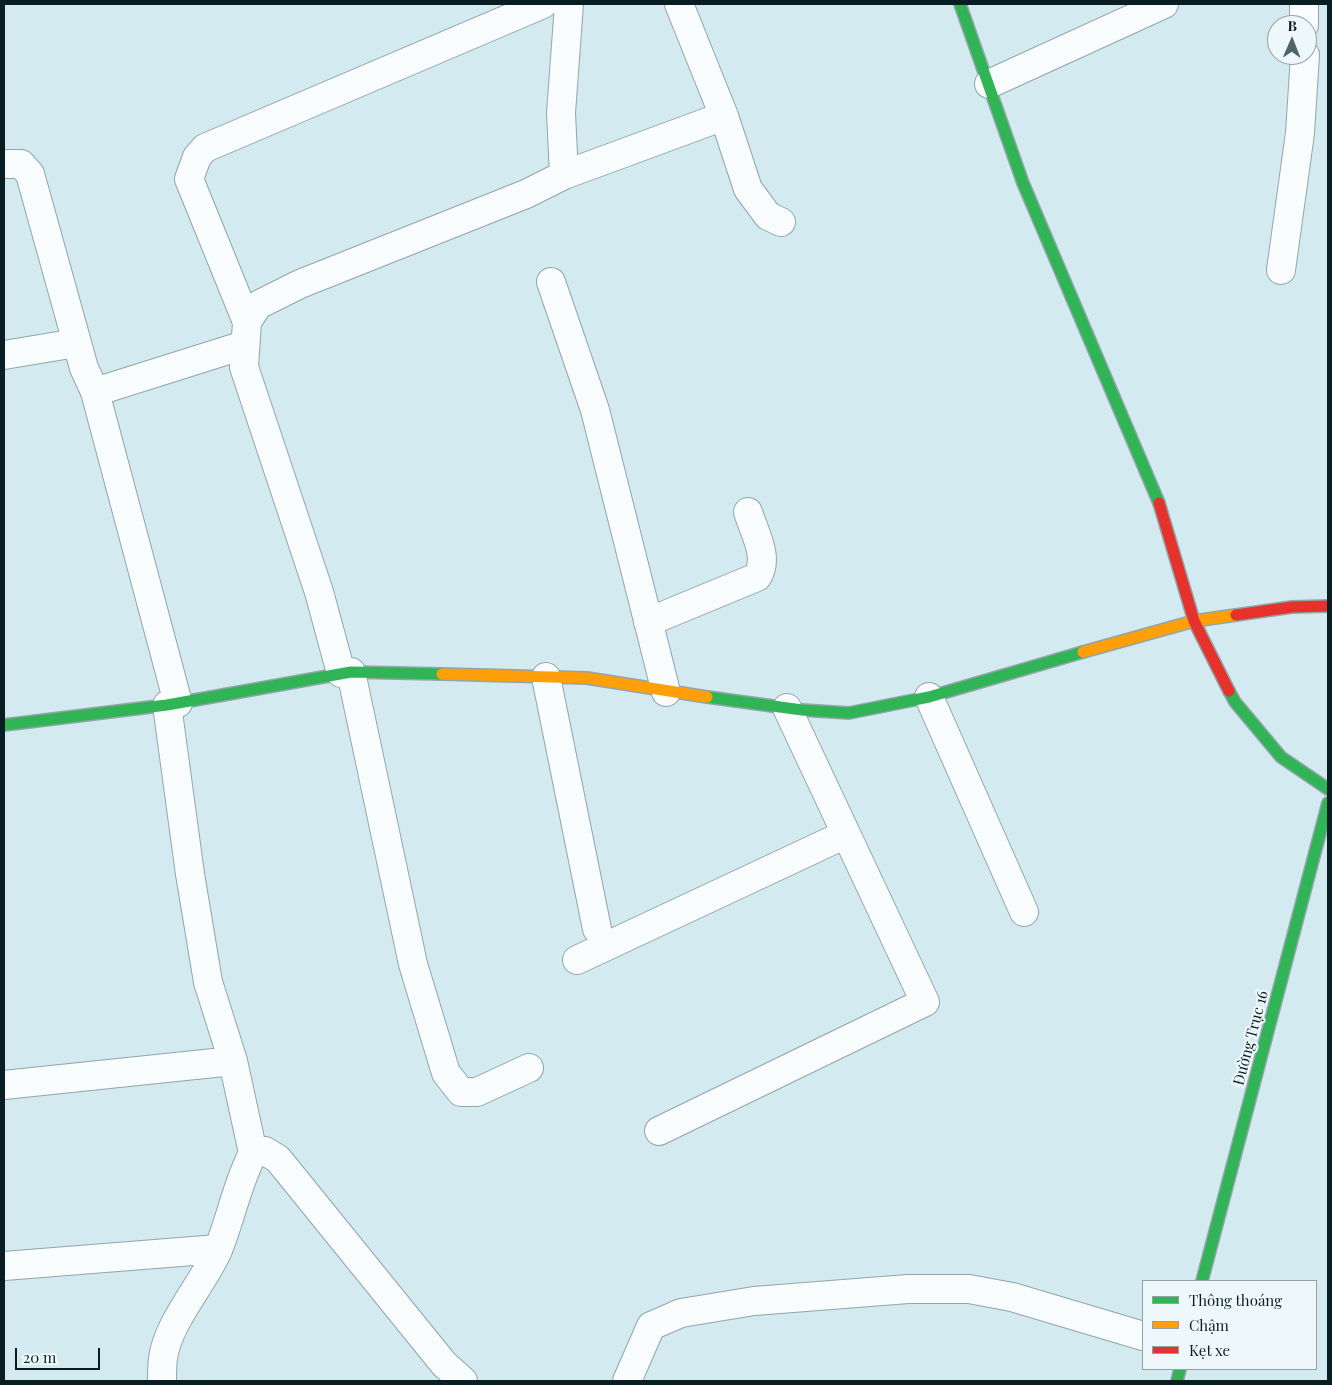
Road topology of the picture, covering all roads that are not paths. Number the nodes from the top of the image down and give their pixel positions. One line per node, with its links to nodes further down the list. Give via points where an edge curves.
1 (543, 4): 14 (street, via 205,148 197,157 189,179)
2 (569, 4): 10 (street, via 561,113)
3 (679, 4): 8 (street)
4 (960, 4): 7 (street)
5 (1164, 4): 7 (street)
6 (1304, 65): 12 (street, via 1300,133)
7 (989, 84): 20 (street, via 1023,183 1164,516)
8 (724, 116): 10 (street); 11 (street, via 748,189 768,216)
9 (4, 164): 15 (street, via 21,164 30,174)
10 (564, 175): 14 (street, via 526,194 300,284 258,305)
11 (782, 222)
12 (1281, 270)
13 (551, 282): 21 (street, via 595,410)
14 (246, 334): 17 (street); 22 (street, via 244,367)
15 (76, 342): 16 (street); 17 (street)
16 (4, 355)
17 (95, 392): 26 (street)
18 (748, 512): 21 (street, via 763,558 757,577)
19 (1328, 606): 20 (street, via 1292,607)
20 (1194, 621): 25 (street); 29 (street, via 1235,702 1265,740 1281,757)
21 (648, 622): 24 (street)
22 (346, 673): 23 (street); 26 (street); 36 (street, via 413,964 446,1073 461,1092 476,1092)
23 (546, 677): 24 (street, via 587,678); 33 (street)
24 (666, 692): 27 (street)
25 (929, 697): 27 (street, via 849,713); 32 (street)
26 (173, 704): 28 (street); 35 (street, via 190,874 208,982)
27 (787, 708): 31 (street)
28 (4, 725)
29 (1328, 789)
30 (1328, 803): 42 (street, Đường Trục 16)
31 (846, 834): 34 (street); 38 (street, via 925,1002)
32 (1024, 912)
33 (597, 929)
34 (577, 960)
35 (233, 1061): 37 (street); 39 (street)
36 (529, 1068)
37 (4, 1085)
38 (659, 1131)
39 (253, 1153): 40 (street, via 242,1172); 44 (street, via 265,1151 278,1160)
40 (218, 1249): 41 (street); 45 (street, via 174,1326 163,1357)
41 (4, 1266)
42 (1202, 1280)
43 (1142, 1336): 46 (street, via 1012,1297 970,1289 908,1289 754,1301 681,1313 651,1326)
44 (449, 1375)
45 (162, 1381)
46 (627, 1381)

